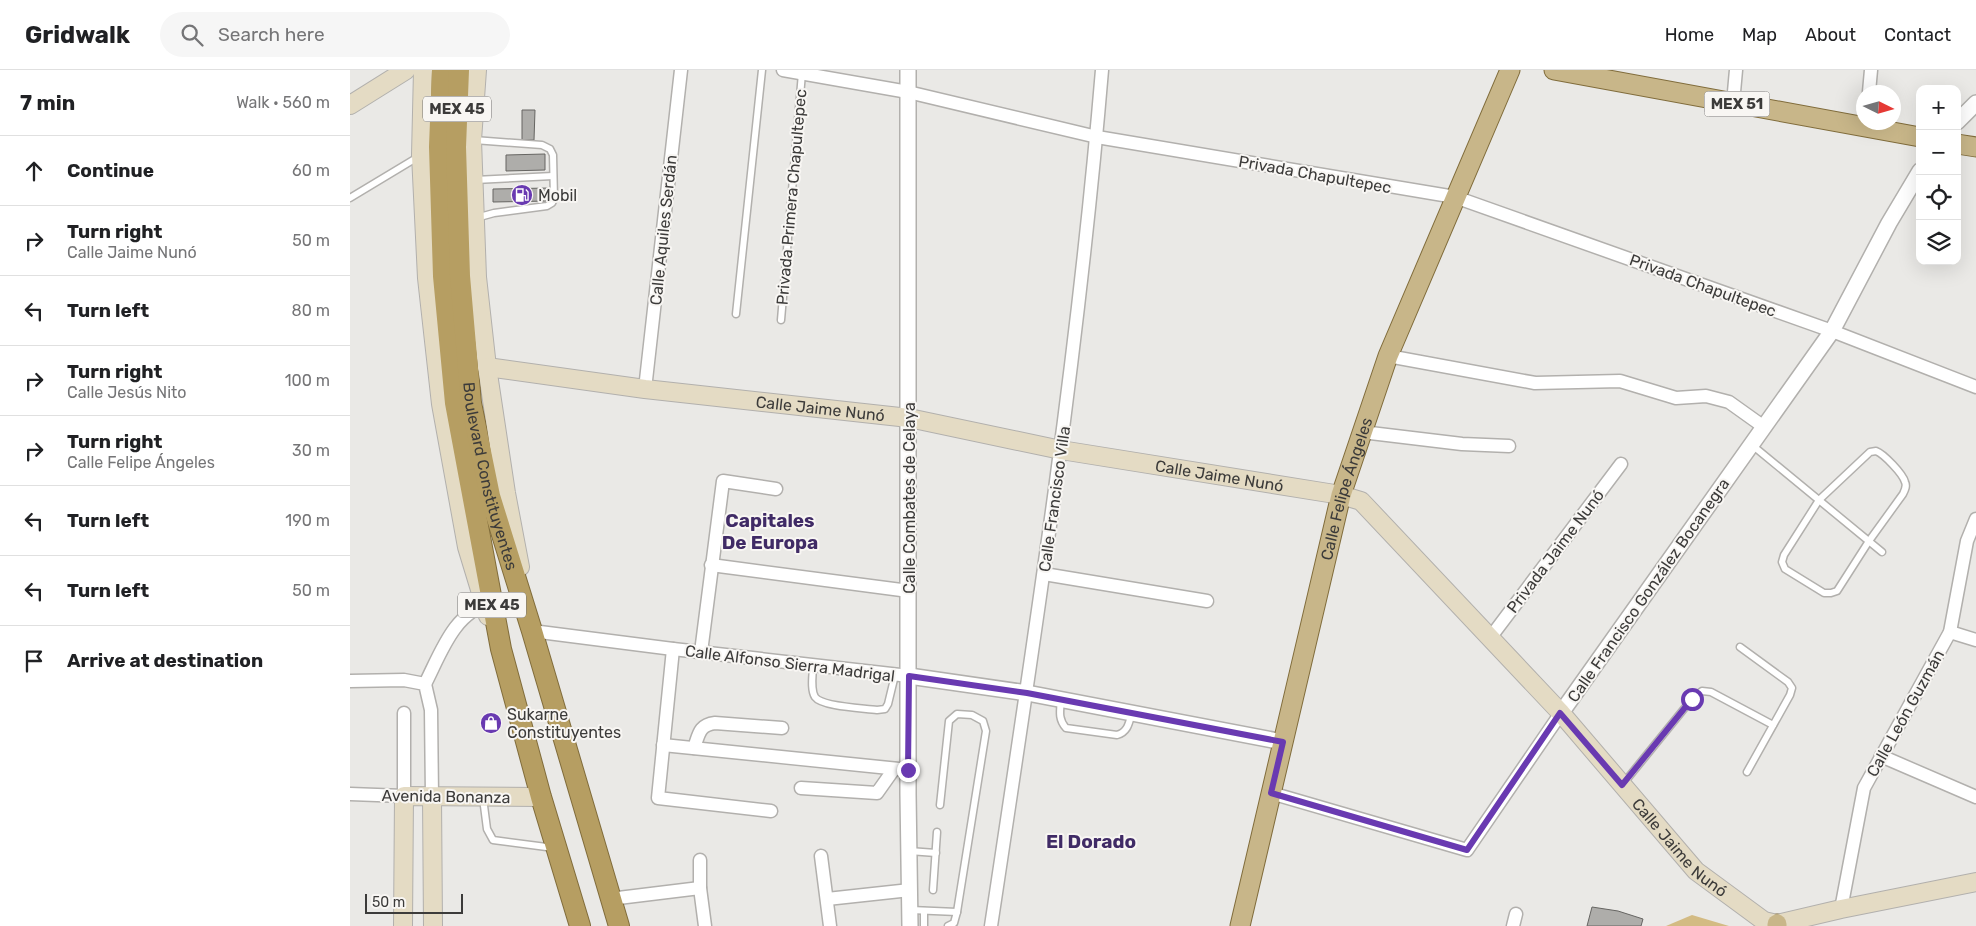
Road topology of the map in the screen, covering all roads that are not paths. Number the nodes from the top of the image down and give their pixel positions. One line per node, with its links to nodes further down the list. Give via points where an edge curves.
1 (406, 70): 20 (main road)
2 (423, 70): 29 (main road)
3 (442, 70): 36 (highway, Boulevard Constituyentes / MEX 45, via 439,147)
4 (459, 70): 36 (highway, Boulevard Constituyentes / MEX 45)
5 (477, 70): 26 (main road)
6 (680, 70): 43 (street, Calle Aquiles Serdán)
7 (762, 70): 37 (lane)
8 (783, 70): 15 (street, Privada Chapultepec)
9 (908, 70): 17 (street, Calle Combates de Celaya)
10 (1102, 70): 25 (street, Calle Francisco Villa)
11 (1510, 70): 33 (main road, Calle Felipe Ángeles)
12 (1554, 70): 18 (main road, MEX 51)
13 (1736, 70): 18 (street)
14 (1871, 70): 16 (street)
15 (802, 73): 17 (street, Privada Chapultepec); 38 (lane, Privada Primera Chapultepec)
16 (1870, 85)
17 (908, 92): 25 (street, Privada Chapultepec); 44 (street, Calle Combates de Celaya)
18 (1733, 103): 22 (main road, MEX 51)
19 (1976, 103): 21 (street)
20 (350, 105)
21 (1961, 118)
22 (1856, 123)
23 (1888, 130): 24 (main road, MEX 51)
24 (1916, 136)
25 (1097, 137): 33 (street, Privada Chapultepec); 49 (street, Calle Francisco Villa)
26 (472, 140): 31 (lane, via 542,145 553,155); 32 (main road)
27 (1961, 145): 28 (main road)
28 (1976, 147)
29 (421, 155): 34 (lane); 61 (main road, via 427,278 441,404 467,547)
30 (1918, 175): 39 (street, Calle Francisco González Bocanegra, via 1888,223)
31 (553, 176): 32 (lane); 35 (lane, via 552,204 494,212)
32 (473, 180): 35 (main road)
33 (1455, 197): 39 (street, Privada Chapultepec); 40 (main road, Calle Felipe Ángeles)
34 (350, 198)
35 (475, 218): 41 (main road, via 477,277)
36 (452, 276): 61 (highway, Boulevard Constituyentes / MEX 45, via 455,403); 62 (highway, Boulevard Constituyentes / MEX 45, via 471,402 490,496)
37 (736, 314)
38 (781, 320)
39 (1832, 331): 42 (street, Privada Chapultepec); 45 (street, Calle Francisco González Bocanegra)
40 (1388, 356): 45 (street, via 1535,383 1620,381 1676,398 1706,396 1728,402); 46 (main road, Calle Felipe Ángeles)
41 (487, 367): 43 (main road, Calle Jaime Nunó); 62 (main road)
42 (1976, 387)
43 (645, 389): 44 (main road, Calle Jaime Nunó)
44 (909, 418): 49 (main road, Calle Jaime Nunó); 59 (street, Calle Combates de Celaya)
45 (1764, 427): 47 (street, Calle Francisco González Bocanegra)
46 (1362, 432): 48 (street); 52 (main road, Calle Felipe Ángeles)
47 (1751, 444): 53 (lane); 77 (street, Calle Francisco González Bocanegra)
48 (1509, 446)
49 (1061, 450): 52 (main road, Calle Jaime Nunó); 58 (street, Calle Francisco Villa)
50 (1620, 464): 64 (street, Privada Jaime Nunó)
51 (776, 489): 57 (street, via 723,481)
52 (1341, 495): 64 (main road, Calle Jaime Nunó, via 1361,501); 80 (main road, Calle Felipe Ángeles)
53 (1819, 500): 55 (lane); 55 (lane, via 1870,452 1881,453 1905,480 1906,486); 55 (lane, via 1784,555 1782,562 1785,568 1824,593 1831,593 1837,591)
54 (1976, 519): 63 (street, Calle León Guzmán, via 1967,541)
55 (1869, 542): 56 (lane)
56 (1882, 552)
57 (711, 566): 59 (street); 68 (street)
58 (1044, 574): 60 (street); 73 (street, Calle Francisco Villa)
59 (909, 591): 70 (street, Calle Combates de Celaya)
60 (1207, 601)
61 (488, 604): 72 (street, via 469,612 454,628); 93 (highway, Boulevard Constituyentes / MEX 45)
62 (532, 631): 67 (street, Calle Alfonso Sierra Madrigal); 107 (highway, Boulevard Constituyentes / MEX 45)
63 (1950, 632): 65 (street); 83 (street, Calle León Guzmán)
64 (1490, 638): 77 (main road, Calle Jaime Nunó)
65 (1976, 640)
66 (1740, 647): 78 (lane, via 1792,688)
67 (673, 649): 68 (street, Calle Alfonso Sierra Madrigal); 81 (street)
68 (701, 652): 69 (street, Calle Alfonso Sierra Madrigal)
69 (813, 665): 70 (street, Calle Alfonso Sierra Madrigal); 70 (lane, via 815,697 823,703 868,709 885,709)
70 (902, 676): 73 (street, Calle Alfonso Sierra Madrigal); 84 (street, Calle Combates de Celaya)
71 (350, 681): 72 (street, via 404,680)
72 (425, 684): 91 (street, via 431,710)
73 (1027, 693): 74 (street, Calle Alfonso Sierra Madrigal); 122 (street, Calle Francisco Villa)
74 (1060, 700): 75 (street, Calle Alfonso Sierra Madrigal); 75 (lane, via 1059,717 1066,728 1117,735 1124,733)
75 (1132, 712): 80 (street, Calle Alfonso Sierra Madrigal)
76 (404, 713): 90 (street)
77 (1560, 713): 86 (main road, Calle Jaime Nunó); 88 (street, Calle Francisco González Bocanegra, via 1467,850)
78 (1773, 725): 85 (lane); 86 (lane, via 1712,692 1702,692 1692,699)
79 (782, 728): 82 (street, via 706,724)
80 (1283, 742): 88 (main road, Calle Felipe Ángeles)
81 (663, 744): 82 (street); 96 (street, via 658,798)
82 (694, 748): 84 (street)
83 (1881, 756): 94 (street); 109 (street, Calle León Guzmán, via 1864,788)
84 (901, 769): 87 (street, via 877,793); 99 (street, Calle Combates de Celaya)
85 (1747, 772)
86 (1622, 785): 112 (main road, Calle Jaime Nunó, via 1696,871 1764,921)
87 (801, 788)
88 (1271, 793): 123 (main road, Calle Felipe Ángeles)
89 (350, 794): 90 (street, Avenida Bonanza)
90 (404, 796): 91 (main road, Avenida Bonanza); 113 (main road)
91 (432, 796): 92 (main road, Avenida Bonanza); 114 (main road)
92 (482, 796): 93 (main road, Avenida Bonanza); 98 (lane, via 487,829 494,840)
93 (541, 797): 98 (highway, Boulevard Constituyentes / MEX 45)
94 (1976, 797)
95 (940, 805): 111 (lane, via 949,721 957,714 972,715 983,721 986,731)
96 (771, 811)
97 (938, 832): 100 (lane)
98 (557, 848): 115 (highway, Boulevard Constituyentes / MEX 45)
99 (909, 851): 100 (lane); 105 (street, Calle Combates de Celaya)
100 (936, 853): 106 (lane)
101 (821, 856): 108 (street)
102 (700, 860): 104 (street)
103 (1976, 882): 109 (main road)
104 (700, 888): 107 (street); 117 (street)
105 (910, 890): 108 (street); 110 (street, Calle Combates de Celaya)
106 (934, 890)
107 (610, 899): 116 (highway, Boulevard Constituyentes / MEX 45)
108 (827, 899): 118 (street)
109 (1840, 908): 112 (main road)
110 (917, 910): 111 (lane); 119 (street, Calle Combates de Celaya); 120 (lane)
111 (957, 912): 121 (lane, via 954,923)
112 (1777, 925)
113 (403, 926)
114 (433, 926)
115 (580, 926)
116 (619, 926)
117 (705, 926)
118 (830, 926)
119 (910, 926)
120 (924, 926)
121 (948, 926)
122 (991, 926)
123 (1240, 926)

